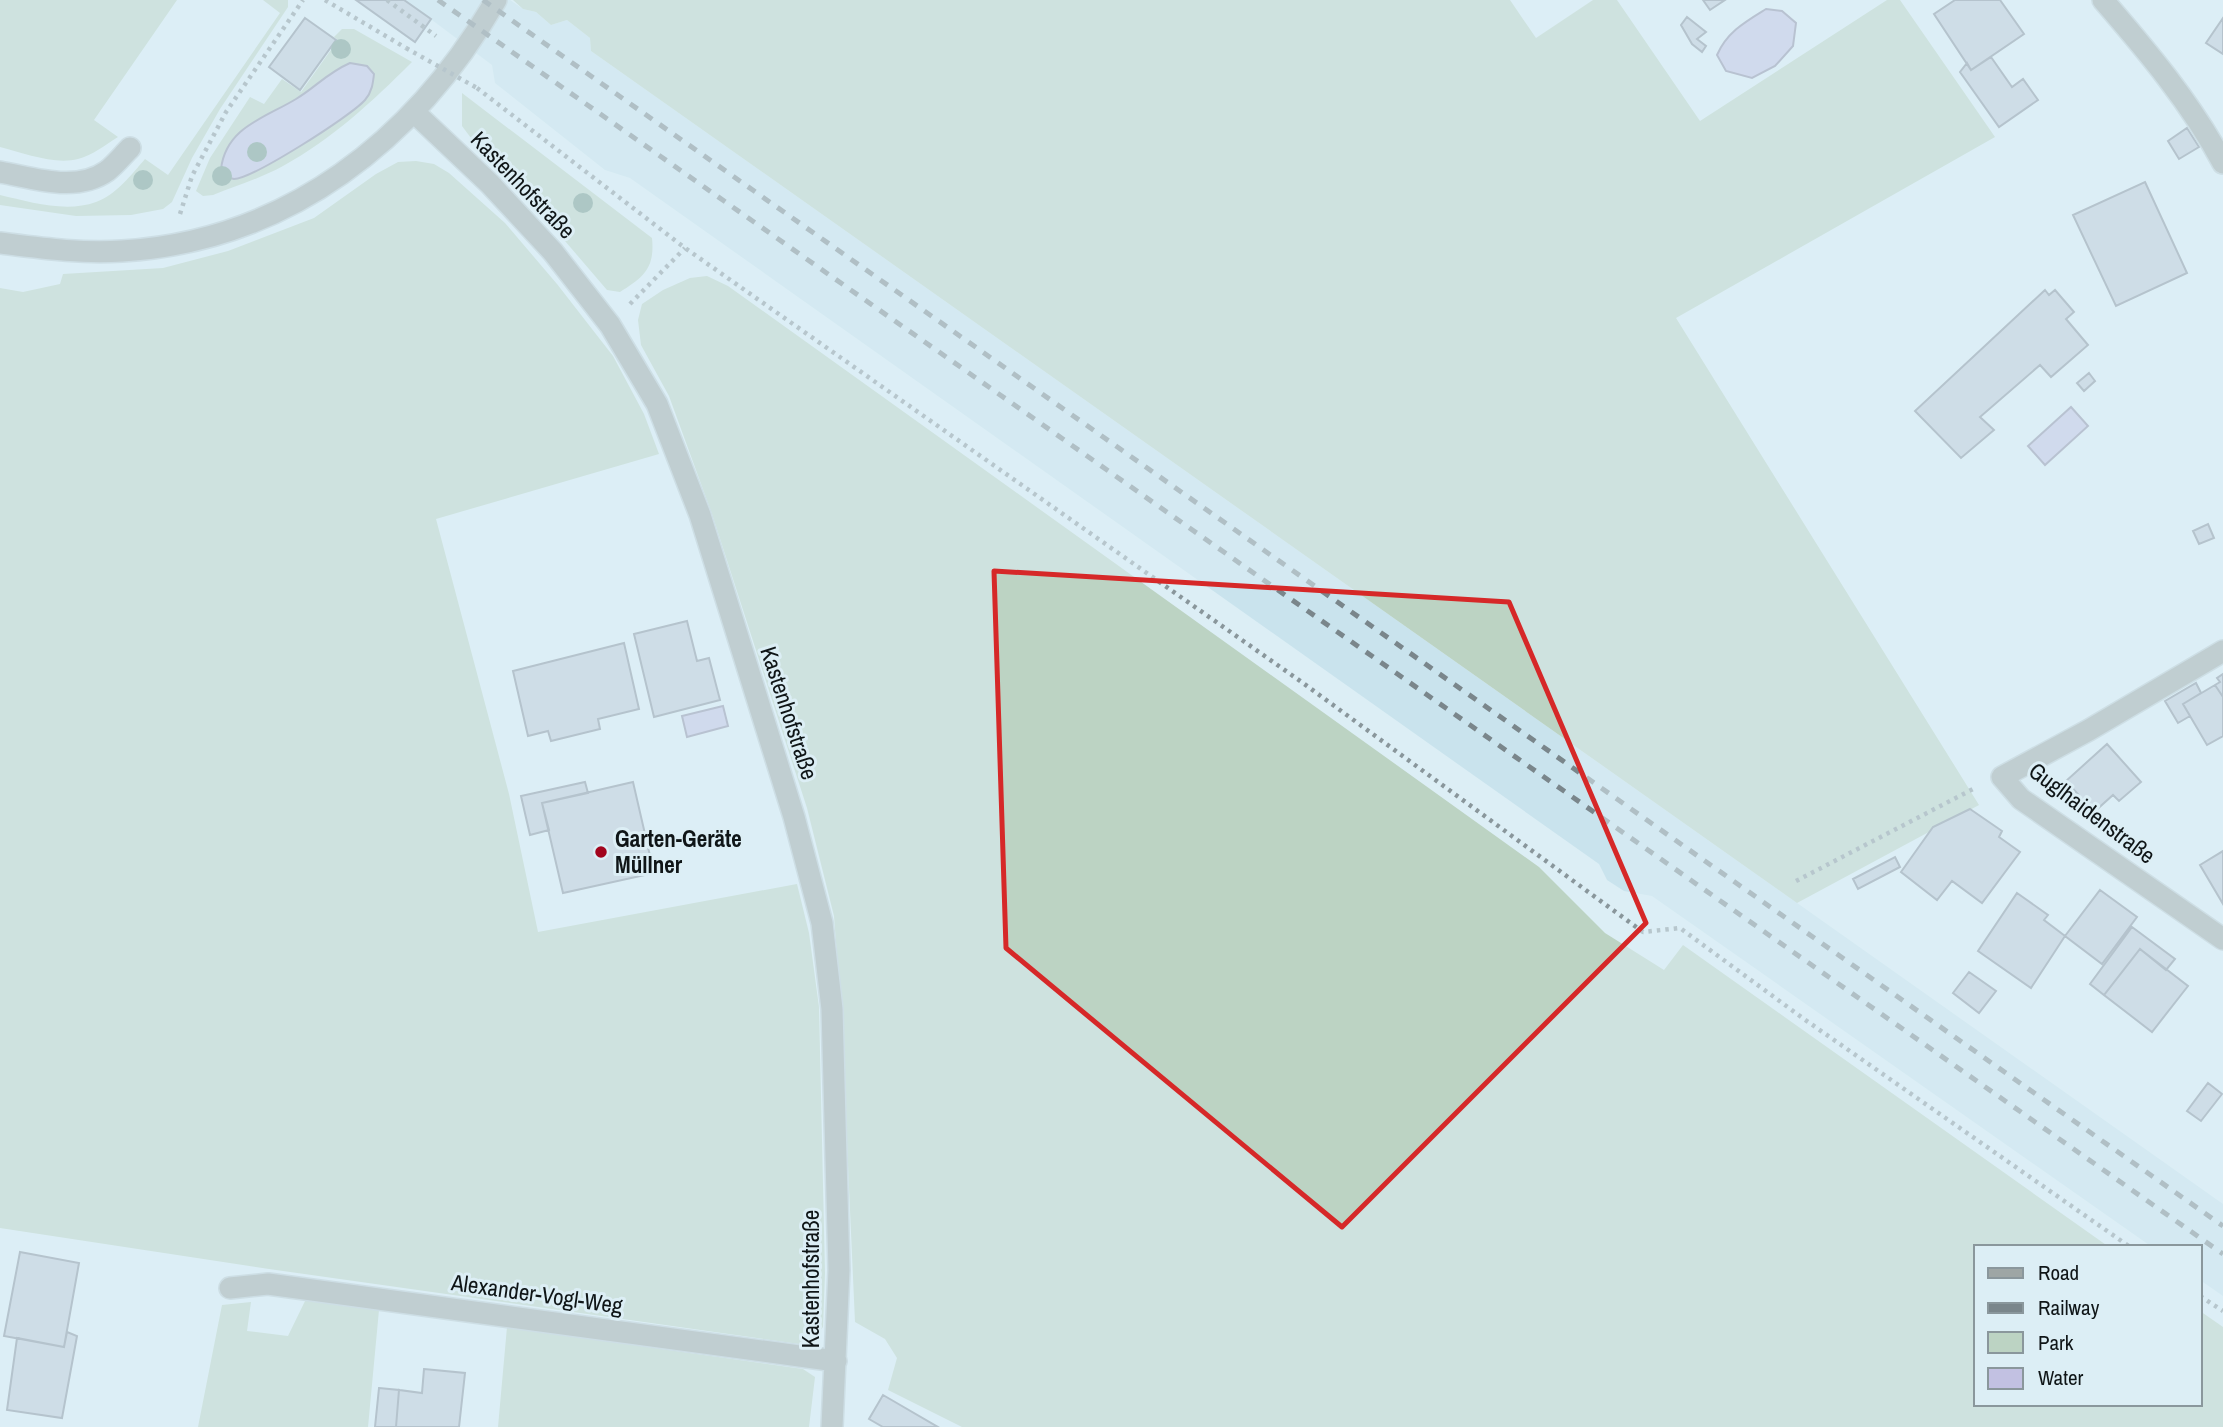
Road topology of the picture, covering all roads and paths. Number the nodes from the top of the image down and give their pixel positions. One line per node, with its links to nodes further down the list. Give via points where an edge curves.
1 (303, 0): 14 (path, via 226,111 192,176)
2 (325, 0): 17 (path, bridge, via 477,88)
3 (387, 0): 7 (path)
4 (496, 0): 9 (street, via 446,77)
5 (2103, 0): 11 (street, via 2169,79)
6 (443, 26): 7 (path)
7 (436, 36): 8 (path)
8 (412, 67)
9 (415, 113): 16 (street, via 327,184 277,213 219,234 121,251); 18 (street, Kastenhofstraße, via 499,193)
10 (130, 148): 12 (street, via 107,171 89,180 63,183)
11 (2223, 163)
12 (0, 173)
13 (190, 211): 14 (path)
14 (180, 214): 15 (path)
15 (168, 216)
16 (0, 243)
17 (685, 248): 18 (path); 23 (path, via 1303,683 1643,932 1680,928)
18 (610, 325): 27 (street, Kastenhofstraße, via 657,404 699,515 794,817 822,923 832,1023 839,1270)
19 (2223, 650): 20 (street, Guglhaidenstraße)
20 (2002, 777): 21 (path, via 1959,794); 22 (street, Guglhaidenstraße, via 2021,799)
21 (1796, 881)
22 (2223, 939)
23 (2127, 1245)
24 (230, 1287): 27 (street, Alexander-Vogl-Weg, via 268,1284)
25 (2202, 1297): 26 (path)
26 (2223, 1311)
27 (836, 1361): 28 (street, Kastenhofstraße)
28 (832, 1427)

